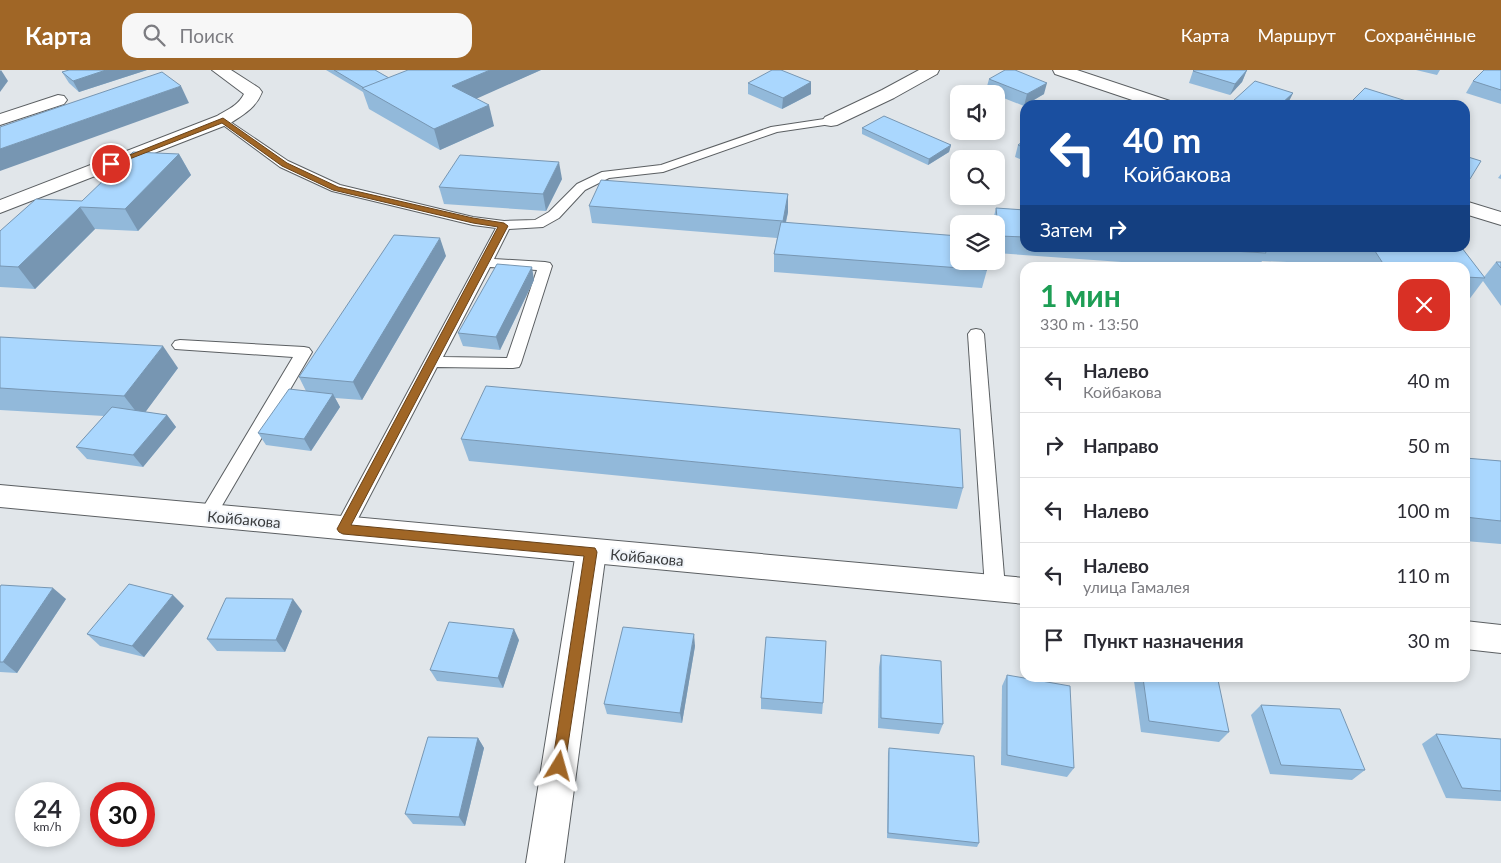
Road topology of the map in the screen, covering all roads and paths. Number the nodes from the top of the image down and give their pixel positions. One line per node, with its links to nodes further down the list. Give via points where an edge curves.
1 (220, 70): 7 (street, via 253,92 245,107)
2 (931, 70): 8 (street)
3 (1060, 70): 5 (street)
4 (58, 100): 6 (street)
5 (1149, 100)
6 (0, 120)
7 (223, 120): 9 (street); 12 (lane, via 284,164 336,188)
8 (831, 121): 12 (lane, via 775,129 663,168 606,175 581,187 554,215 538,224)
9 (0, 207)
10 (1470, 209): 11 (street)
11 (1501, 220)
12 (504, 226): 13 (lane)
13 (485, 263): 16 (lane); 16 (lane, via 545,266 513,363)
14 (976, 334): 21 (lane)
15 (180, 345): 18 (lane, via 304,352)
16 (431, 362): 19 (lane)
17 (0, 496): 18 (street, Койбакова)
18 (207, 516): 19 (street, Койбакова)
19 (343, 529): 20 (street, Койбакова)
20 (591, 552): 21 (street, Койбакова); 25 (street)
21 (995, 588): 22 (street, Койбакова)
22 (1020, 590)
23 (1470, 636): 24 (street)
24 (1501, 639)
25 (545, 863)

